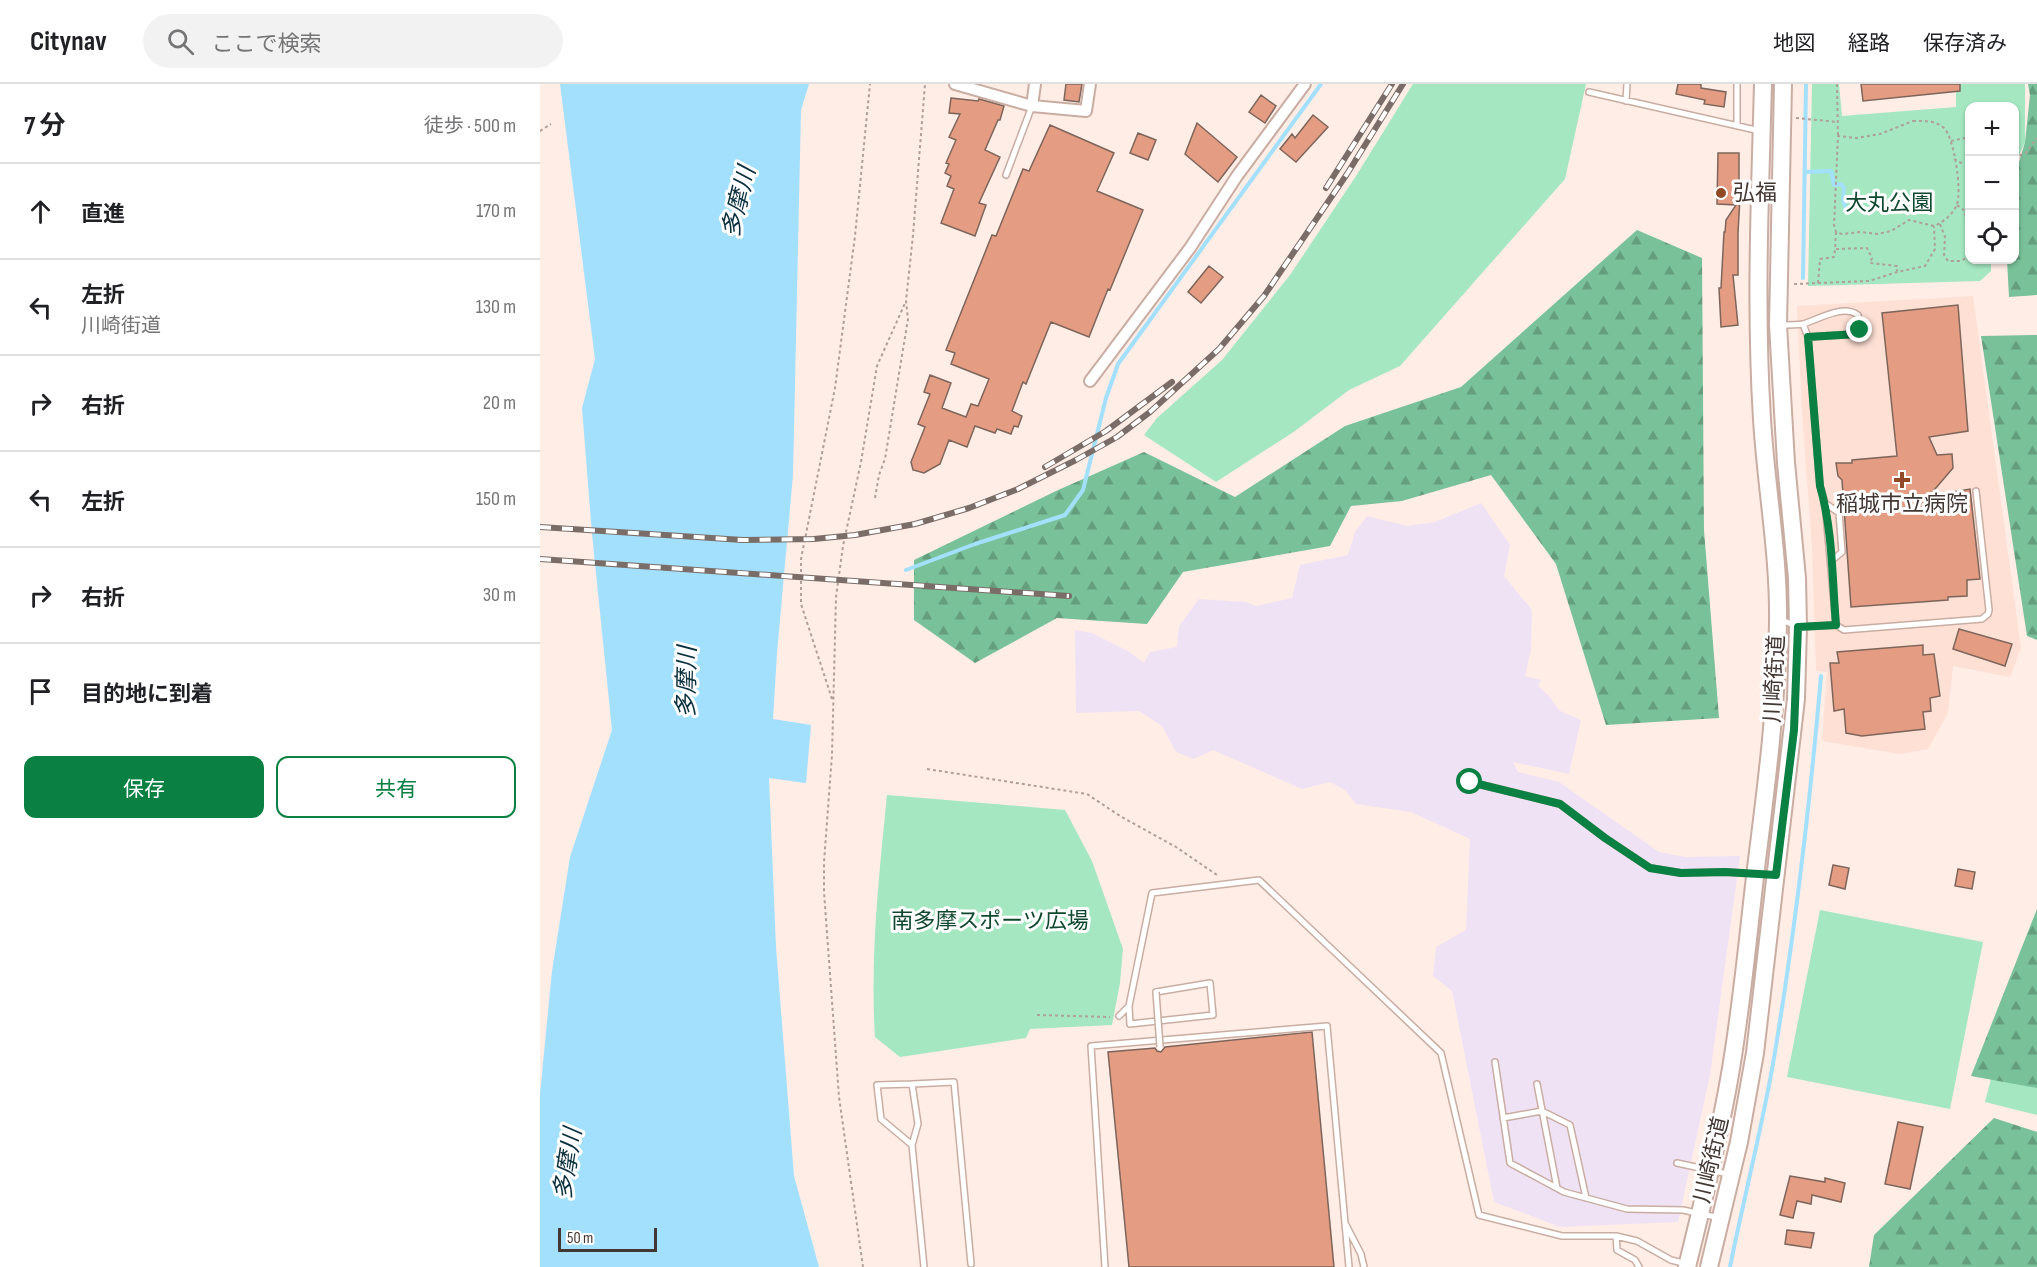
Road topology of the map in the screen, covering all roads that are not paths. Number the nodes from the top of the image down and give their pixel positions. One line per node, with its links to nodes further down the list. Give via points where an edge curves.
1 (955, 84): 11 (street)
2 (1035, 84): 11 (street)
3 (1090, 84): 11 (street, via 1086,111)
4 (1305, 84): 20 (street, via 1190,248)
5 (1627, 84): 10 (lane)
6 (1737, 84): 12 (lane)
7 (1763, 84): 13 (main road, 川崎街道)
8 (1783, 84): 14 (main road, 川崎街道)
9 (1588, 92): 10 (lane)
10 (1626, 101): 12 (lane)
11 (1032, 106): 15 (lane)
12 (1737, 126): 13 (lane)
13 (1762, 132): 14 (main road); 18 (main road, 川崎街道)
14 (1782, 132): 17 (main road, 川崎街道)
15 (1006, 175)
16 (1803, 324): 17 (lane); 19 (lane); 19 (lane, via 1828,314 1853,311 1858,315 1857,334)
17 (1778, 325): 18 (main road); 26 (main road, 川崎街道)
18 (1758, 326): 24 (main road, 川崎街道)
19 (1808, 337): 22 (lane, via 1820,486)
20 (1090, 381)
21 (1976, 491): 25 (lane, via 1989,610 1985,617 1844,630)
22 (1825, 503): 23 (lane); 23 (lane, via 1839,513 1842,552)
23 (1832, 561): 25 (lane)
24 (1778, 618): 26 (lane); 28 (main road, 川崎街道, via 1773,736)
25 (1836, 625): 26 (lane)
26 (1798, 627): 29 (main road, 川崎街道, via 1794,730)
27 (1470, 782): 28 (lane, via 1560,804 1650,868 1681,873)
28 (1756, 873): 29 (lane); 40 (main road, 川崎街道, via 1730,1077)
29 (1776, 875): 41 (main road, 川崎街道, via 1755,1053)
30 (1129, 1006): 31 (lane); 32 (lane, bridge, via 1130,1024 1213,1015 1210,984 1156,992); 47 (lane, via 1152,893 1258,880 1441,1053 1479,1215 1562,1236)
31 (1119, 1016)
32 (1160, 1047)
33 (1495, 1062): 37 (lane)
34 (912, 1084): 38 (lane, via 918,1124); 38 (lane, via 877,1085 881,1119); 48 (lane, via 954,1082)
35 (1537, 1084): 36 (lane)
36 (1542, 1111): 37 (lane); 42 (lane); 43 (lane, via 1570,1125)
37 (1503, 1118): 42 (lane, via 1510,1163)
38 (912, 1145): 50 (lane)
39 (1677, 1163): 40 (lane)
40 (1710, 1170): 41 (lane); 44 (main road, 川崎街道)
41 (1732, 1175): 45 (main road, 川崎街道)
42 (1557, 1188): 43 (lane)
43 (1586, 1198): 44 (lane, via 1627,1209)
44 (1700, 1213): 45 (lane); 49 (main road, 川崎街道)
45 (1721, 1218): 55 (main road, 川崎街道)
46 (1343, 1221): 51 (lane, via 1327,1026 1091,1046); 52 (lane); 53 (lane)
47 (1616, 1236): 49 (lane, via 1637,1241); 54 (lane, via 1617,1250 1635,1260)
48 (971, 1264)
49 (1687, 1265)
50 (924, 1267)
51 (1105, 1267)
52 (1349, 1267)
53 (1364, 1267)
54 (1639, 1267)
55 (1709, 1267)

